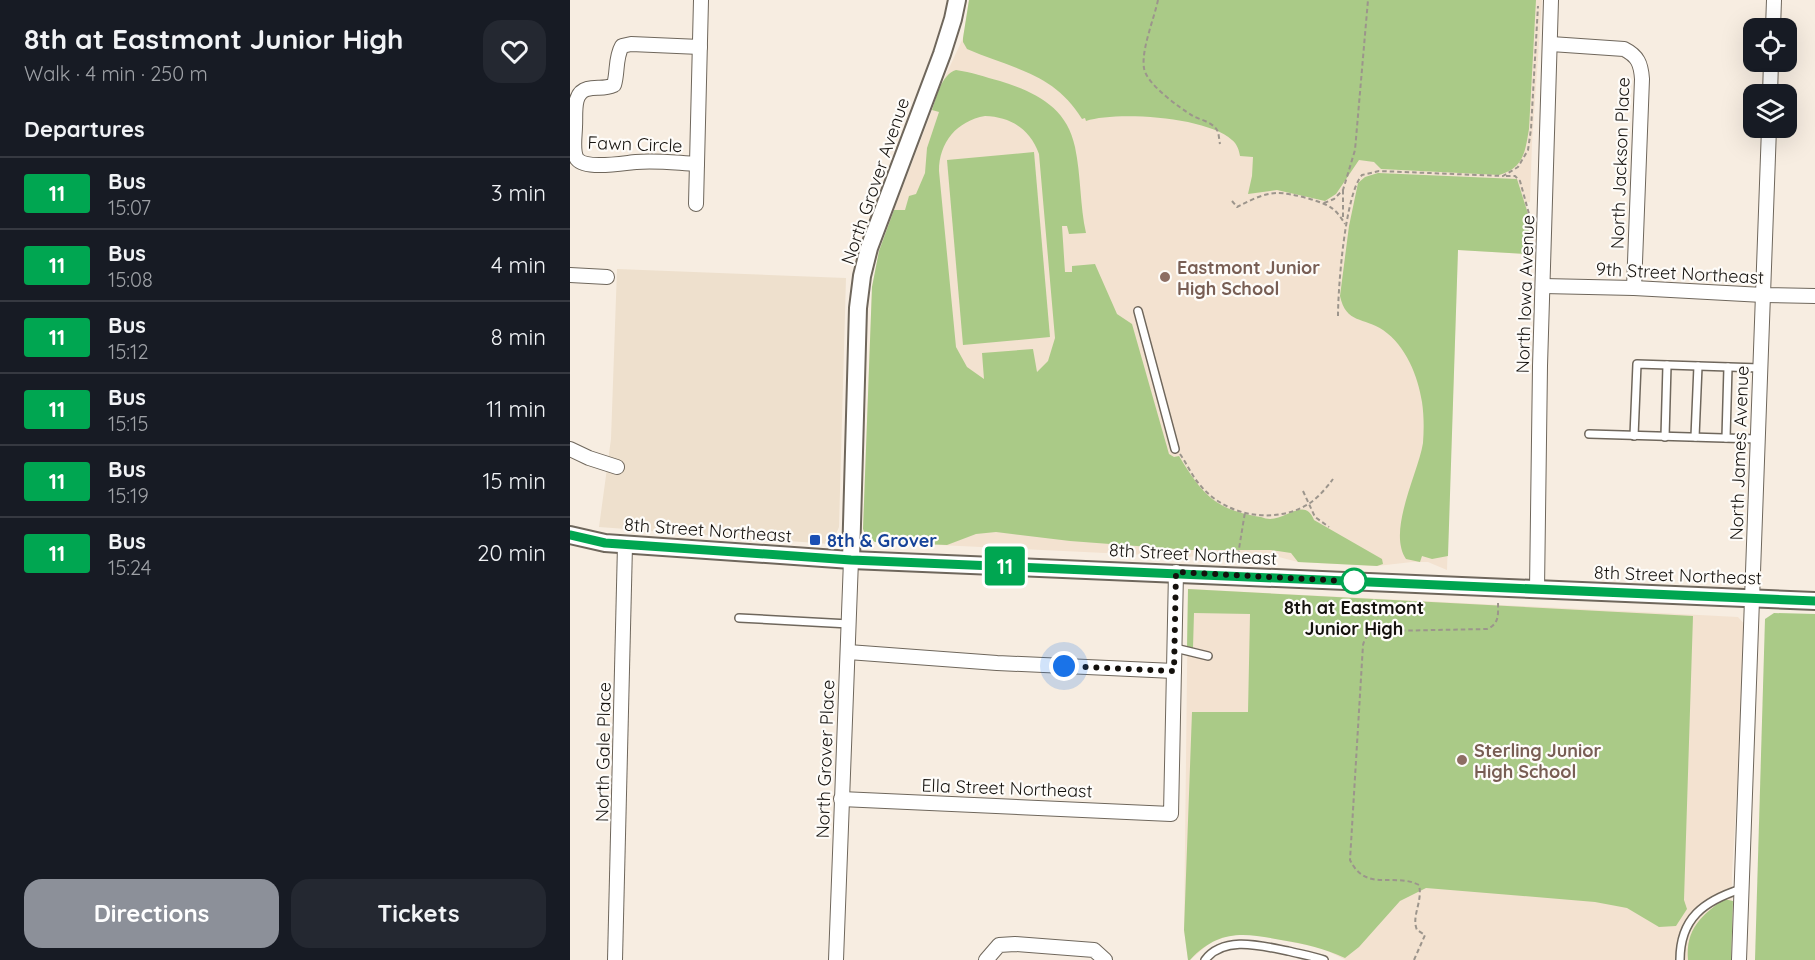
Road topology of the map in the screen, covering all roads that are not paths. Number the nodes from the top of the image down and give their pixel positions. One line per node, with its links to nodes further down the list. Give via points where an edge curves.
1 (701, 0): 7 (street)
2 (957, 0): 33 (street, North Grover Avenue, via 942,54 862,276)
3 (1551, 0): 6 (street, North Iowa Avenue)
4 (1774, 0): 5 (street)
5 (1773, 18)
6 (1551, 44): 13 (street, North Iowa Avenue); 14 (street, North Jackson Place, via 1624,49 1640,63)
7 (700, 47): 9 (street); 9 (street, Fawn Circle, via 622,46 617,54 614,85 587,89 576,102 575,151 585,164)
8 (1769, 138): 15 (street, North James Avenue)
9 (697, 164): 10 (street)
10 (696, 204)
11 (570, 275): 12 (street)
12 (607, 277)
13 (1543, 286): 14 (street, 9th Street Northeast); 35 (street, North Iowa Avenue)
14 (1634, 288): 15 (street, 9th Street Northeast)
15 (1763, 296): 16 (street, 9th Street Northeast); 21 (street, North James Avenue)
16 (1815, 296)
17 (1138, 312): 29 (lane)
18 (1667, 365): 19 (lane); 23 (lane, via 1637,364); 24 (lane)
19 (1698, 366): 20 (lane); 25 (lane)
20 (1728, 367): 21 (lane); 26 (lane)
21 (1760, 368): 27 (street, North James Avenue)
22 (1589, 434): 23 (lane)
23 (1634, 436): 24 (lane)
24 (1665, 436): 25 (lane)
25 (1695, 437): 26 (lane)
26 (1726, 438): 27 (lane)
27 (1757, 439): 36 (street, North James Avenue)
28 (570, 449): 30 (street)
29 (1175, 449)
30 (617, 467)
31 (570, 535): 32 (street, 8th Street Northeast)
32 (626, 545): 33 (street, 8th Street Northeast); 46 (street, North Gale Place)
33 (851, 560): 34 (street, 8th Street Northeast); 39 (street, North Grover Place)
34 (1176, 572): 35 (street, 8th Street Northeast); 40 (street)
35 (1537, 589): 36 (street, 8th Street Northeast)
36 (1752, 597): 37 (street, 8th Street Northeast); 45 (street, North James Avenue)
37 (1815, 601)
38 (739, 618): 39 (lane)
39 (849, 624): 41 (street, North Grover Place)
40 (1175, 648): 42 (lane); 43 (street)
41 (848, 652): 43 (street); 44 (street, North Grover Place)
42 (1208, 656)
43 (1174, 671): 44 (street, Ella Street Northeast, via 1171,814)
44 (841, 799): 47 (street, North Grover Place)
45 (1741, 889): 52 (lane, via 1697,911 1688,923); 53 (street, North James Avenue)
46 (615, 960)
47 (836, 960)
48 (986, 960): 49 (street, via 999,945 1015,944 1095,950)
49 (1105, 960)
50 (1205, 960): 51 (lane, via 1222,947 1256,944)
51 (1324, 960)
52 (1680, 960)
53 (1739, 960)

